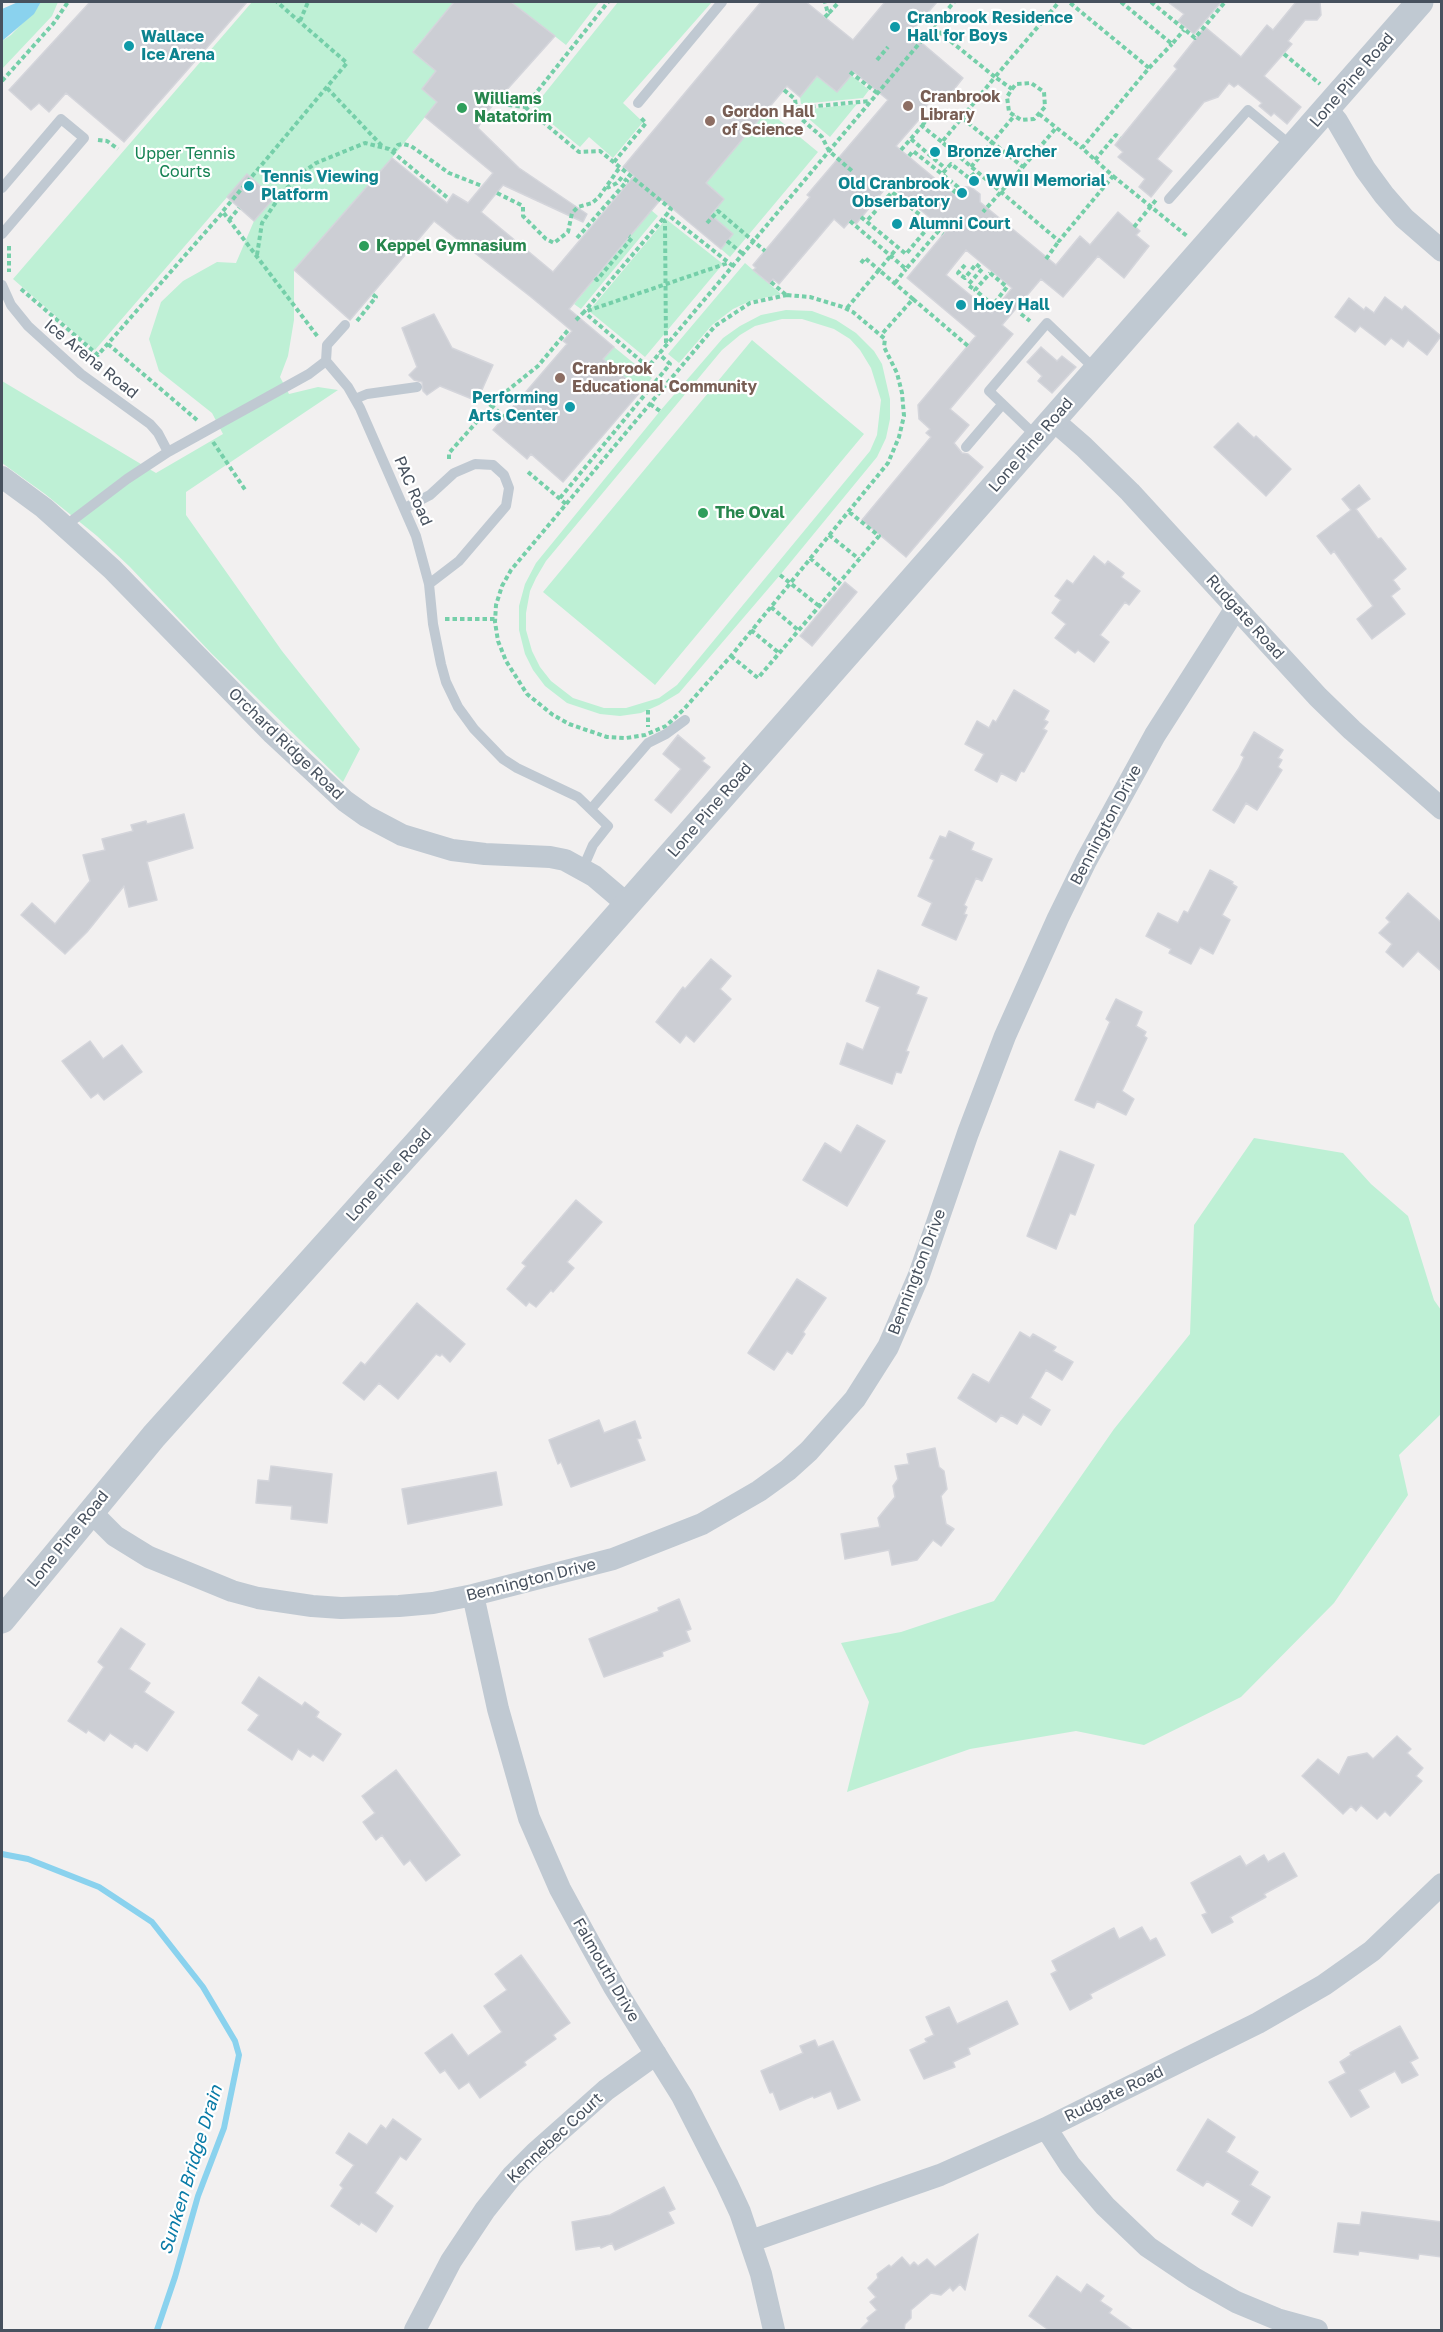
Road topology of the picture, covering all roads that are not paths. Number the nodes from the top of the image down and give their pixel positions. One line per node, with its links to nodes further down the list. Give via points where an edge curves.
1 (722, 2): 4 (lane)
2 (1420, 2): 3 (street, Lone Pine Road)
3 (1326, 98): 5 (street, Lone Pine Road); 9 (street, via 1365,170 1404,218)
4 (638, 103)
5 (1293, 147): 7 (lane, via 1248,110); 13 (street, Lone Pine Road)
6 (2, 188): 8 (lane, via 62,119 84,138)
7 (1169, 199)
8 (4, 237)
9 (1442, 251)
10 (5, 282): 19 (lane, Ice Arena Road, via 11,305 28,326 81,374 150,424)
11 (345, 325): 12 (lane, via 327,345)
12 (326, 361): 15 (lane, PAC Road); 19 (lane)
13 (1096, 370): 16 (lane, via 1047,323 988,392); 17 (street, Lone Pine Road)
14 (417, 387): 15 (lane)
15 (355, 399): 21 (lane, PAC Road)
16 (1002, 406): 17 (lane); 18 (lane)
17 (1045, 429): 24 (street, Rudgate Road, via 1091,453); 29 (street, Lone Pine Road)
18 (966, 447)
19 (168, 452): 22 (lane)
20 (2, 477): 22 (street, Orchard Ridge Road)
21 (405, 508): 23 (lane, PAC Road); 23 (lane, via 430,495 454,473 475,464 493,465 504,475 509,488 506,506 500,514 459,561)
22 (65, 526): 28 (street, Orchard Ridge Road, via 273,734 366,816 402,835 442,848 550,857)
23 (429, 584): 26 (lane, PAC Road, via 446,682 458,707 503,759 578,797)
24 (1236, 608): 27 (street, Rudgate Road, via 1335,713); 31 (street, Bennington Drive, via 1155,735 1068,897 994,1063 908,1305 883,1356 855,1399 788,1470 702,1524 613,1559)
25 (685, 720): 26 (lane, via 648,743)
26 (591, 809): 28 (lane, PAC Road, via 608,826 593,845)
27 (1442, 809)
28 (583, 868): 29 (street, Orchard Ridge Road)
29 (627, 904): 30 (street, Lone Pine Road)
30 (90, 1511): 31 (street, Bennington Drive, via 115,1536 149,1557 258,1598 365,1608 433,1603); 32 (street, Lone Pine Road)
31 (472, 1595): 34 (street, Falmouth Drive, via 498,1709 529,1818 574,1916)
32 (2, 1620)
33 (1442, 1884): 35 (street, Rudgate Road, via 1372,1951 1292,2005)
34 (656, 2054): 36 (street, Falmouth Drive, via 705,2137); 37 (street, Kennebec Court, via 576,2115 512,2176 451,2261)
35 (1046, 2128): 36 (street, Rudgate Road, via 940,2175); 39 (street, via 1070,2165 1105,2206 1157,2253 1236,2302)
36 (751, 2241): 38 (street, Falmouth Drive)
37 (415, 2331)
38 (774, 2331)
39 (1317, 2331)

